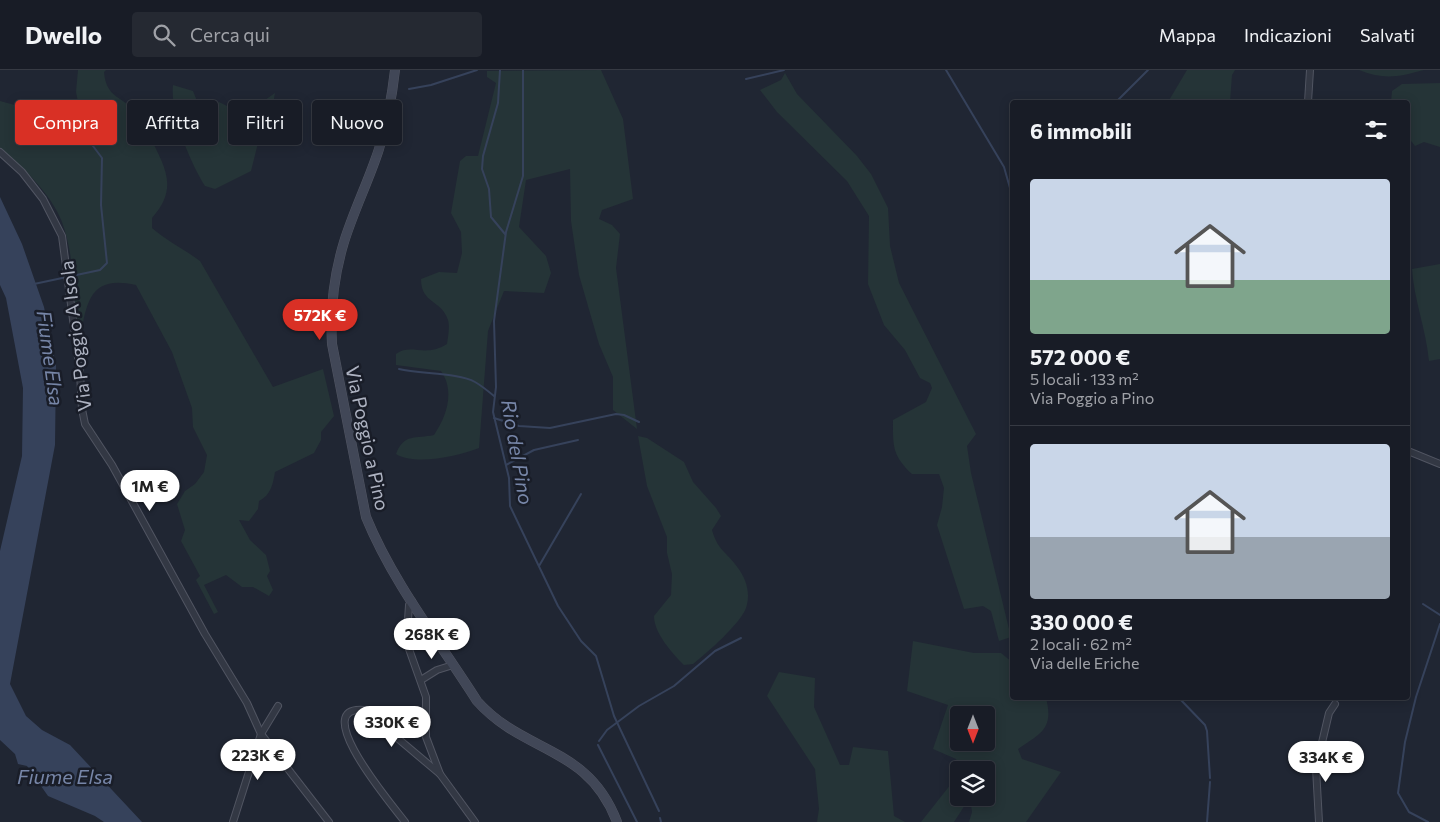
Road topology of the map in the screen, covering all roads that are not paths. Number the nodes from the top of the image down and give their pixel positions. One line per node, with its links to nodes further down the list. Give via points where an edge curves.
1 (395, 70): 7 (street, Via Poggio a Pino, via 380,148 344,242 331,319 332,344 366,516 376,540)
2 (1310, 70): 3 (street)
3 (1308, 100)
4 (0, 152): 12 (street, Via Poggio A Isola, via 22,172 54,217 62,236 85,424 112,465)
5 (1410, 452): 6 (street)
6 (1440, 464)
7 (412, 601): 8 (street, Via Poggio a Pino); 9 (street, via 408,620 409,649)
8 (453, 664): 9 (street); 18 (street, Via Poggio a Pino, via 489,715 573,763 592,779 610,804)
9 (421, 680): 13 (street, via 426,697 426,737)
10 (1334, 704): 19 (street, via 1316,768)
11 (278, 706): 12 (street)
12 (261, 734): 14 (street); 15 (street, Via Poggio A Isola)
13 (440, 774): 16 (street, via 364,710 346,713 344,729 350,744); 17 (street)
14 (233, 822)
15 (329, 822)
16 (405, 822)
17 (475, 822)
18 (616, 822)
19 (1319, 822)

